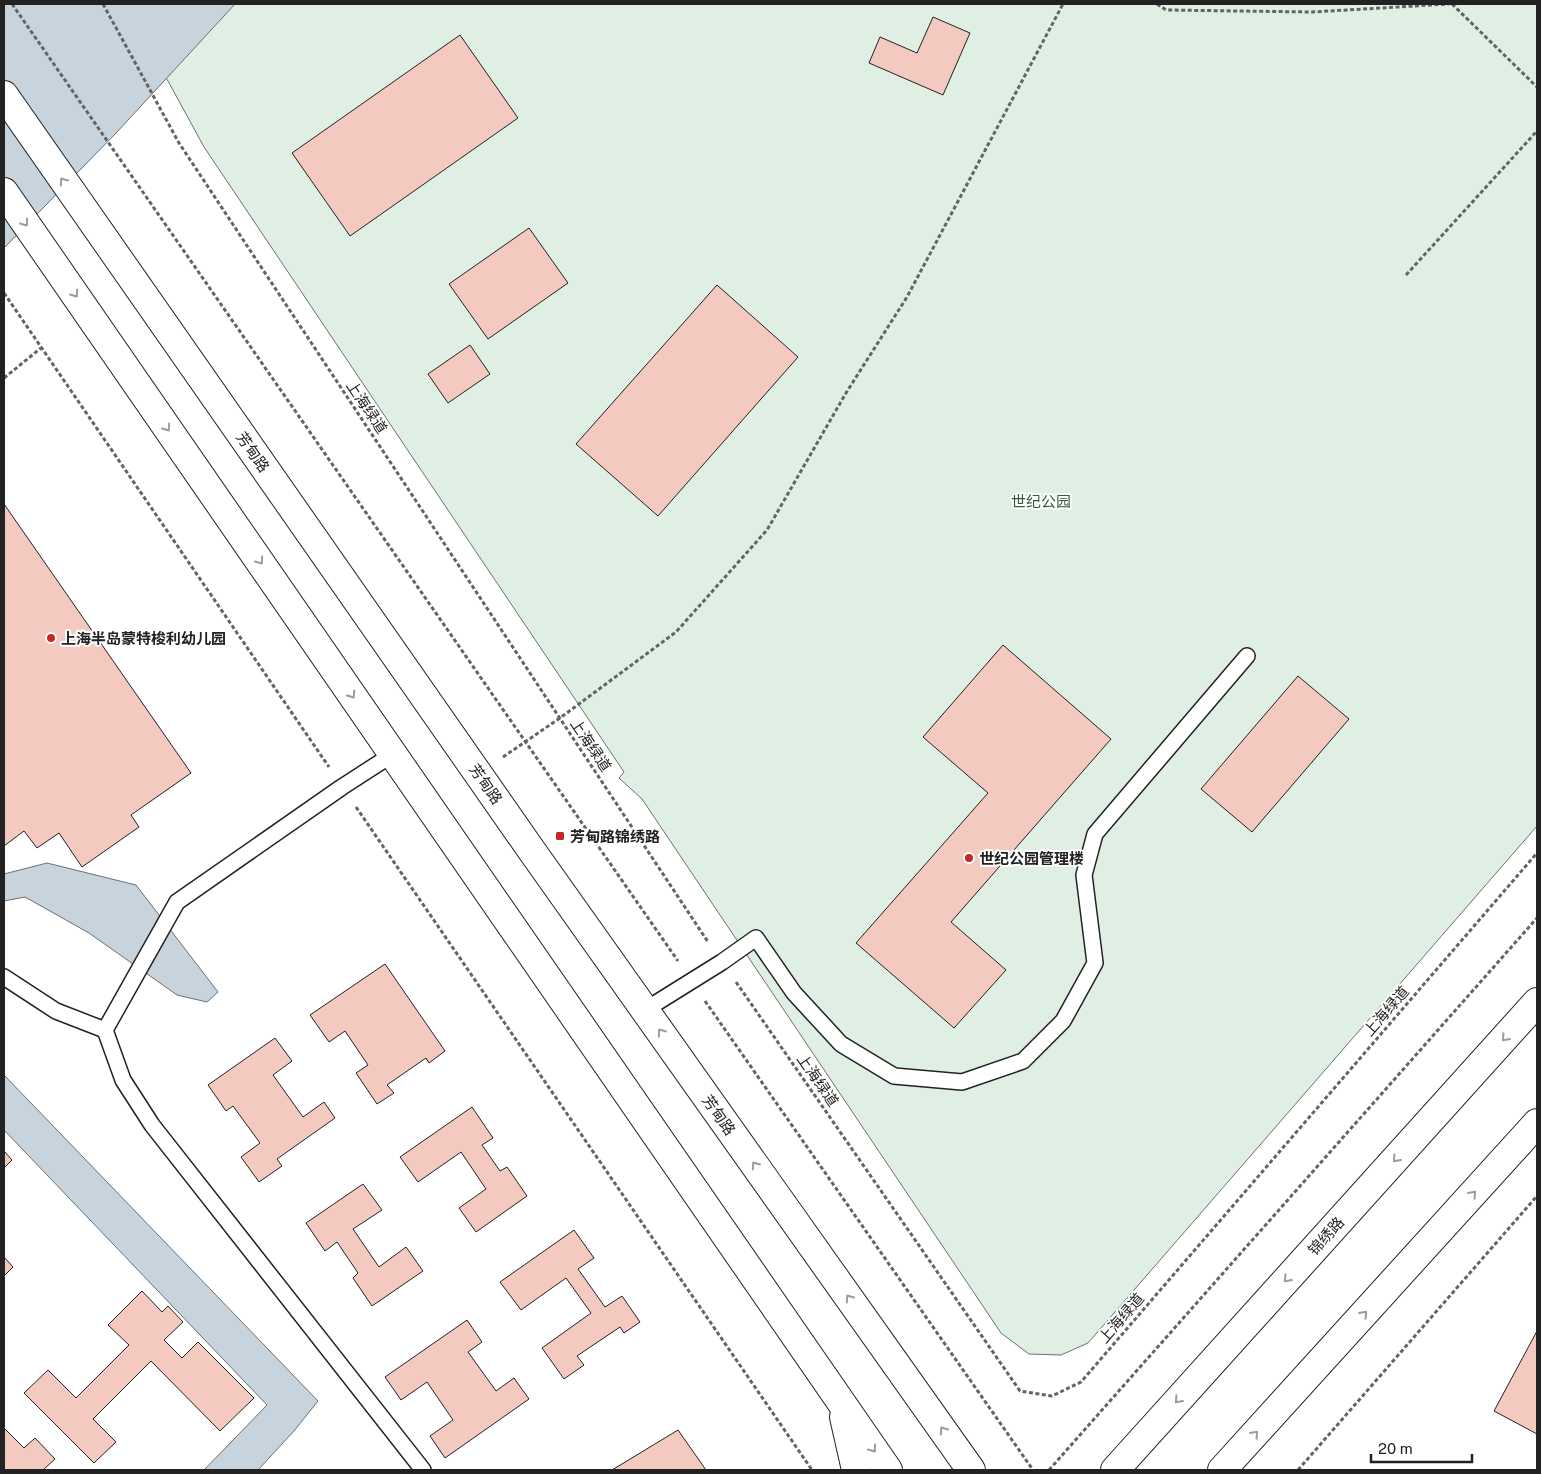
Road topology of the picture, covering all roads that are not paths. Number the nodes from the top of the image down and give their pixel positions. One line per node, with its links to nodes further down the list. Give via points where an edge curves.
1 (4, 95): 7 (main road, 芳甸路, one-way to 1)
2 (4, 192): 4 (main road, one-way to 4)
3 (1247, 656): 7 (lane, via 1095,834 1084,875 1095,963 1063,1021 1023,1061 962,1082 894,1076 841,1044 794,992 756,938)
4 (393, 754): 8 (lane, via 177,902); 10 (main road)
5 (4, 977): 8 (lane, via 56,1011)
6 (1537, 1002): 15 (main road, 锦绣路, one-way to 15)
7 (645, 1010): 14 (main road, 芳甸路, one-way to 7)
8 (105, 1030): 11 (lane, via 123,1080 152,1125)
9 (1537, 1123): 16 (main road, one-way to 9)
10 (839, 1399): 12 (main road); 13 (main road, one-way to 13)
11 (423, 1470)
12 (856, 1470)
13 (888, 1470)
14 (971, 1470)
15 (1114, 1470)
16 (1222, 1470)

